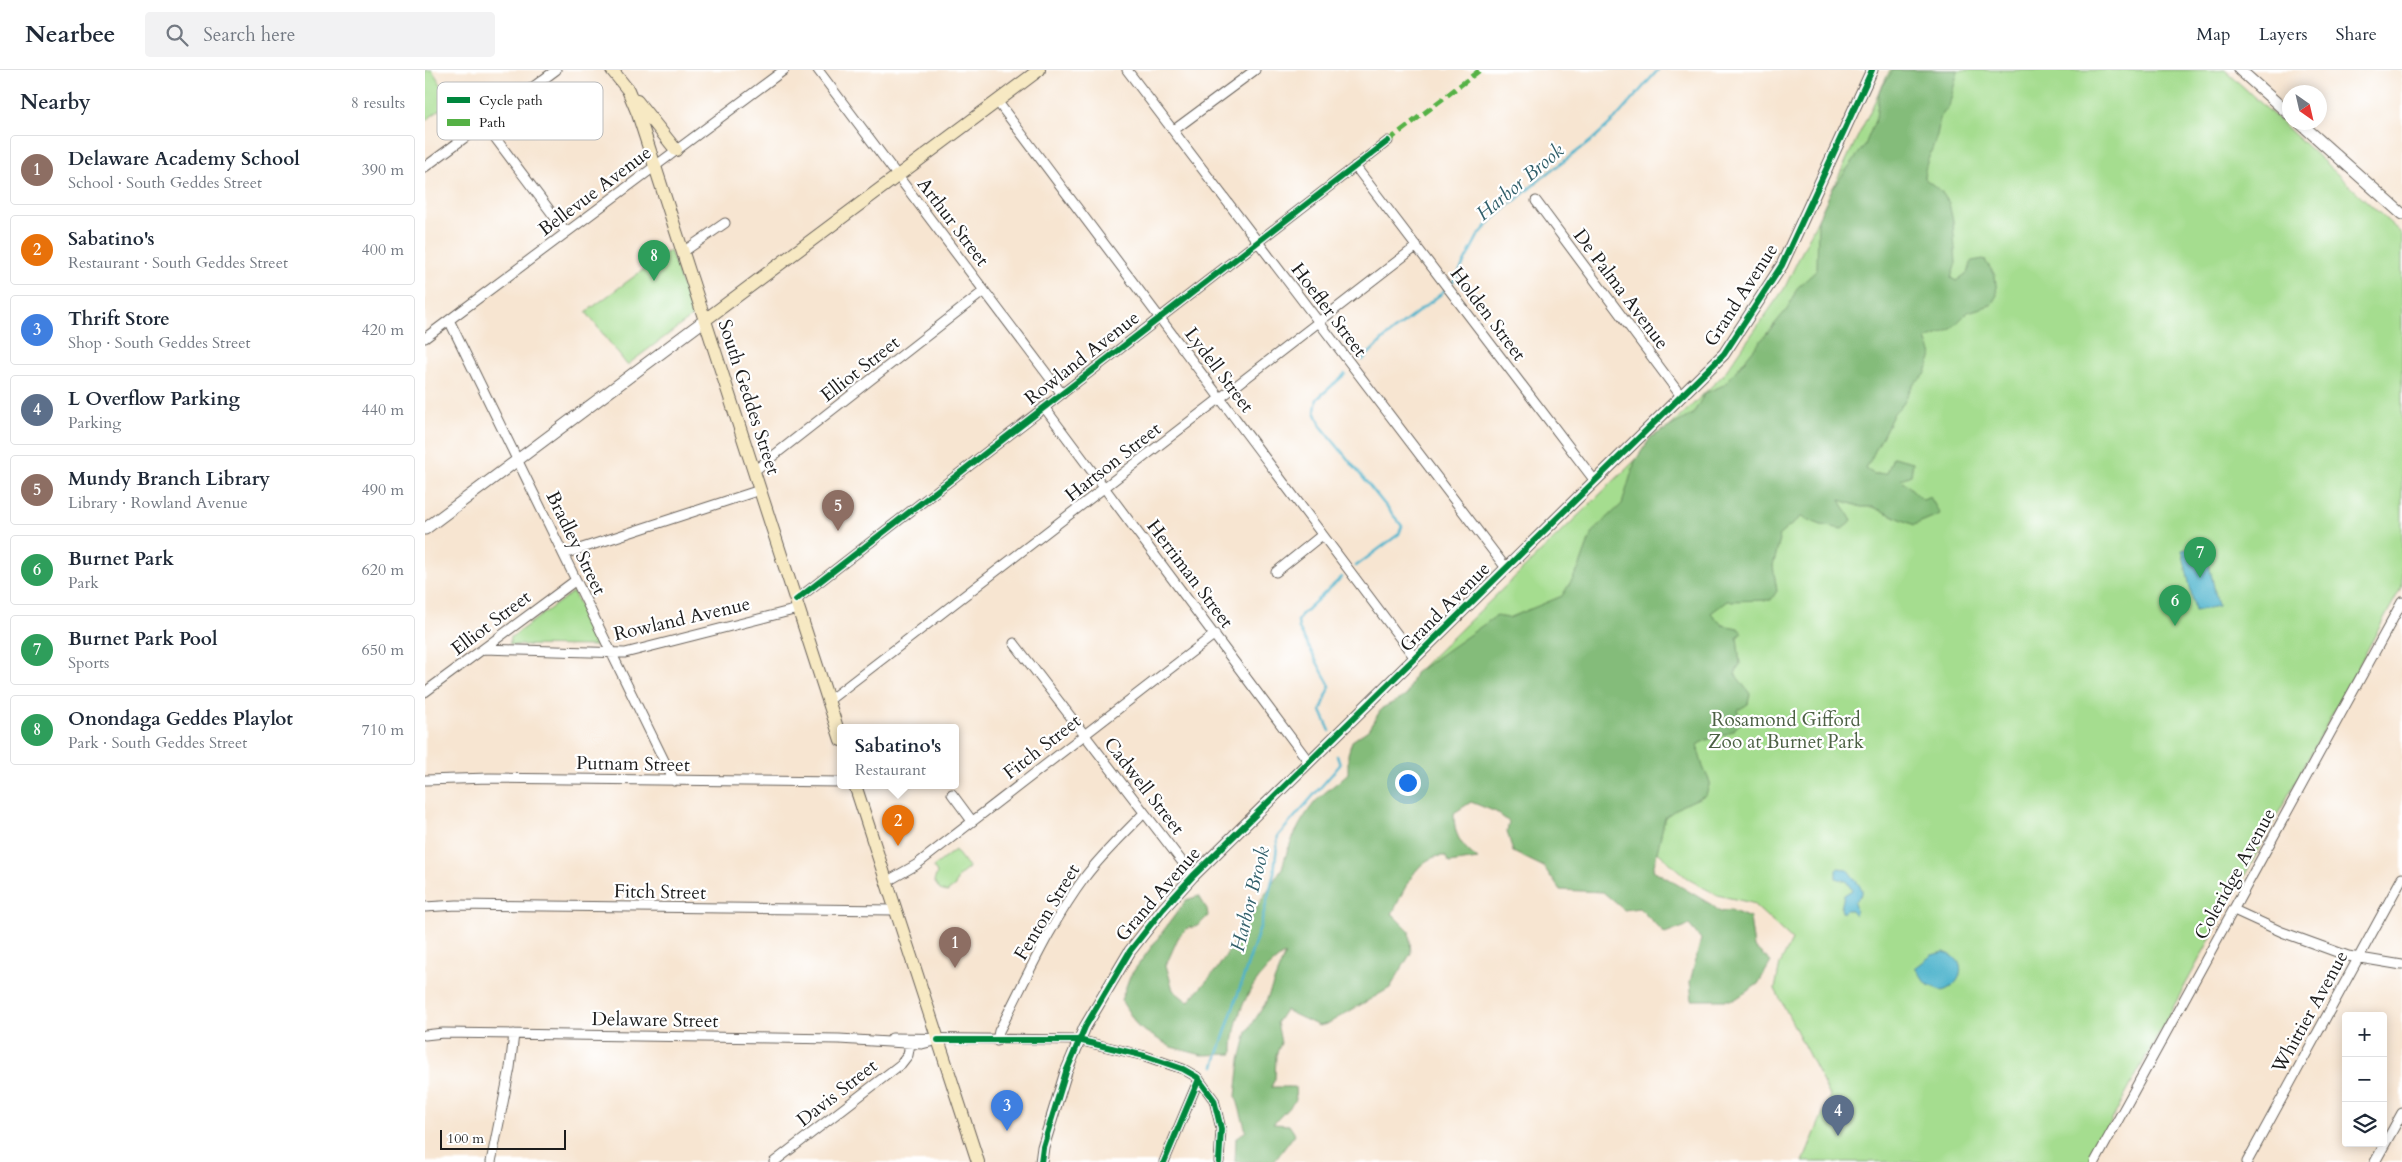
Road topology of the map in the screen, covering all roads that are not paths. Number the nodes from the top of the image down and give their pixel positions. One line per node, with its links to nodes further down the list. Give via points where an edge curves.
1 (556, 70): 10 (street)
2 (612, 70): 11 (main road, South Geddes Street)
3 (784, 70): 19 (street, Bellevue Avenue)
4 (818, 70): 23 (street, Arthur Street)
5 (1039, 70): 12 (main road)
6 (1127, 70): 14 (street, Hoefler Street)
7 (1255, 70): 14 (street)
8 (1872, 70): 38 (street, Grand Avenue, via 1782,265 1729,346)
9 (2240, 70): 13 (street)
10 (540, 82)
11 (627, 90): 19 (main road); 20 (main road, South Geddes Street)
12 (997, 101): 23 (main road); 32 (street, Lydell Street)
13 (2282, 108)
14 (1174, 130): 28 (street, Hoefler Street)
15 (2308, 130): 25 (street)
16 (461, 140): 22 (street)
17 (497, 140): 27 (street)
18 (1388, 141): 21 (street, Rowland Avenue)
19 (676, 150): 20 (street, Bellevue Avenue)
20 (655, 165): 27 (street, Bellevue Avenue); 30 (main road, South Geddes Street)
21 (1355, 166): 28 (street, Rowland Avenue); 29 (street, Holden Street)
22 (425, 167)
23 (897, 175): 31 (street, Arthur Street); 34 (main road)
24 (1536, 201): 38 (street, De Palma Avenue)
25 (2402, 214)
26 (725, 223): 30 (street)
27 (566, 232): 33 (street, Bellevue Avenue)
28 (1258, 242): 32 (street, Rowland Avenue); 35 (street, Hoefler Street)
29 (1417, 246): 35 (street, Hartson Street); 43 (street, Holden Street)
30 (683, 252): 34 (main road, South Geddes Street)
31 (984, 291): 37 (street, Arthur Street); 42 (street, Elliot Street)
32 (1159, 318): 37 (street, Rowland Avenue); 39 (street, Lydell Street)
33 (449, 320): 36 (street, Bellevue Avenue); 41 (street, Bradley Street)
34 (705, 320): 41 (street); 42 (main road, South Geddes Street)
35 (1318, 322): 39 (street, Hartson Street); 49 (street, Hoefler Street)
36 (425, 338)
37 (1062, 394): 40 (street, Rowland Avenue)
38 (1681, 396): 43 (street, Grand Avenue)
39 (1220, 399): 44 (street, Hartson Street); 47 (street, Lydell Street)
40 (1045, 407): 44 (street, Herriman Street); 53 (street, Rowland Avenue)
41 (517, 460): 46 (street); 48 (street, Bradley Street)
42 (754, 471): 45 (main road, South Geddes Street)
43 (1595, 481): 49 (street, Grand Avenue)
44 (1105, 488): 54 (street, Herriman Street); 60 (street, Hartson Street)
45 (760, 490): 48 (street); 53 (main road, South Geddes Street)
46 (425, 529)
47 (1322, 535): 50 (street); 58 (street, Lydell Street)
48 (564, 554): 51 (street, Bradley Street)
49 (1506, 568): 58 (street, Grand Avenue)
50 (1276, 572)
51 (576, 580): 56 (street, Elliot Street); 57 (street, Bradley Street)
52 (2402, 602): 76 (street, Coleridge Avenue)
53 (797, 604): 57 (street, Rowland Avenue, via 625,653); 60 (main road, South Geddes Street)
54 (1215, 634): 62 (street, Fitch Street); 63 (street, Herriman Street)
55 (1014, 643): 62 (street, Cadwell Street)
56 (483, 649): 57 (street, Rowland Avenue); 59 (street, Elliot Street)
57 (612, 653): 65 (street, Bradley Street)
58 (1415, 658): 63 (street, Grand Avenue)
59 (425, 692)
60 (828, 701): 61 (main road, South Geddes Street)
61 (837, 728)
62 (1083, 735): 69 (street, Cadwell Street); 70 (street, Fitch Street)
63 (1309, 762): 71 (street, Grand Avenue)
64 (425, 780): 65 (street, Putnam Street)
65 (674, 781): 66 (street, Putnam Street)
66 (837, 782)
67 (856, 789): 73 (main road)
68 (952, 794): 70 (street)
69 (1144, 813): 71 (street, Cadwell Street); 83 (street, Fenton Street, via 1083,880 1047,940 999,1030)
70 (972, 821): 73 (street, Fitch Street, via 916,865)
71 (1193, 876): 84 (street, Grand Avenue, via 1130,950)
72 (2402, 878): 77 (street, Whittier Avenue)
73 (886, 882): 75 (main road)
74 (425, 907): 75 (street, Fitch Street)
75 (895, 910): 82 (main road)
76 (2234, 910): 77 (street, via 2282,932); 95 (street, Coleridge Avenue)
77 (2358, 958): 78 (street); 96 (street, Whittier Avenue)
78 (2402, 966)
79 (514, 1034): 80 (street, Delaware Street); 81 (street, Delaware Street); 88 (street)
80 (425, 1035)
81 (885, 1040): 82 (street, Delaware Street, via 913,1037); 85 (street, Delaware Street)
82 (938, 1040): 83 (street, Delaware Street); 85 (street, Delaware Street); 91 (main road)
83 (997, 1040): 84 (street, Delaware Street)
84 (1078, 1040): 86 (street, Delaware Street, via 1145,1056 1183,1069); 92 (street, Grand Avenue, via 1051,1119)
85 (909, 1044): 90 (street, Davis Street, via 908,1054 901,1064)
86 (1199, 1079): 93 (street); 94 (street, via 1217,1109 1221,1129)
87 (2402, 1113): 97 (street)
88 (491, 1162): 89 (street)
89 (497, 1162)
90 (774, 1162)
91 (978, 1162)
92 (1041, 1162)
93 (1164, 1162)
94 (1219, 1162)
95 (2095, 1162)
96 (2247, 1162)
97 (2375, 1162)

